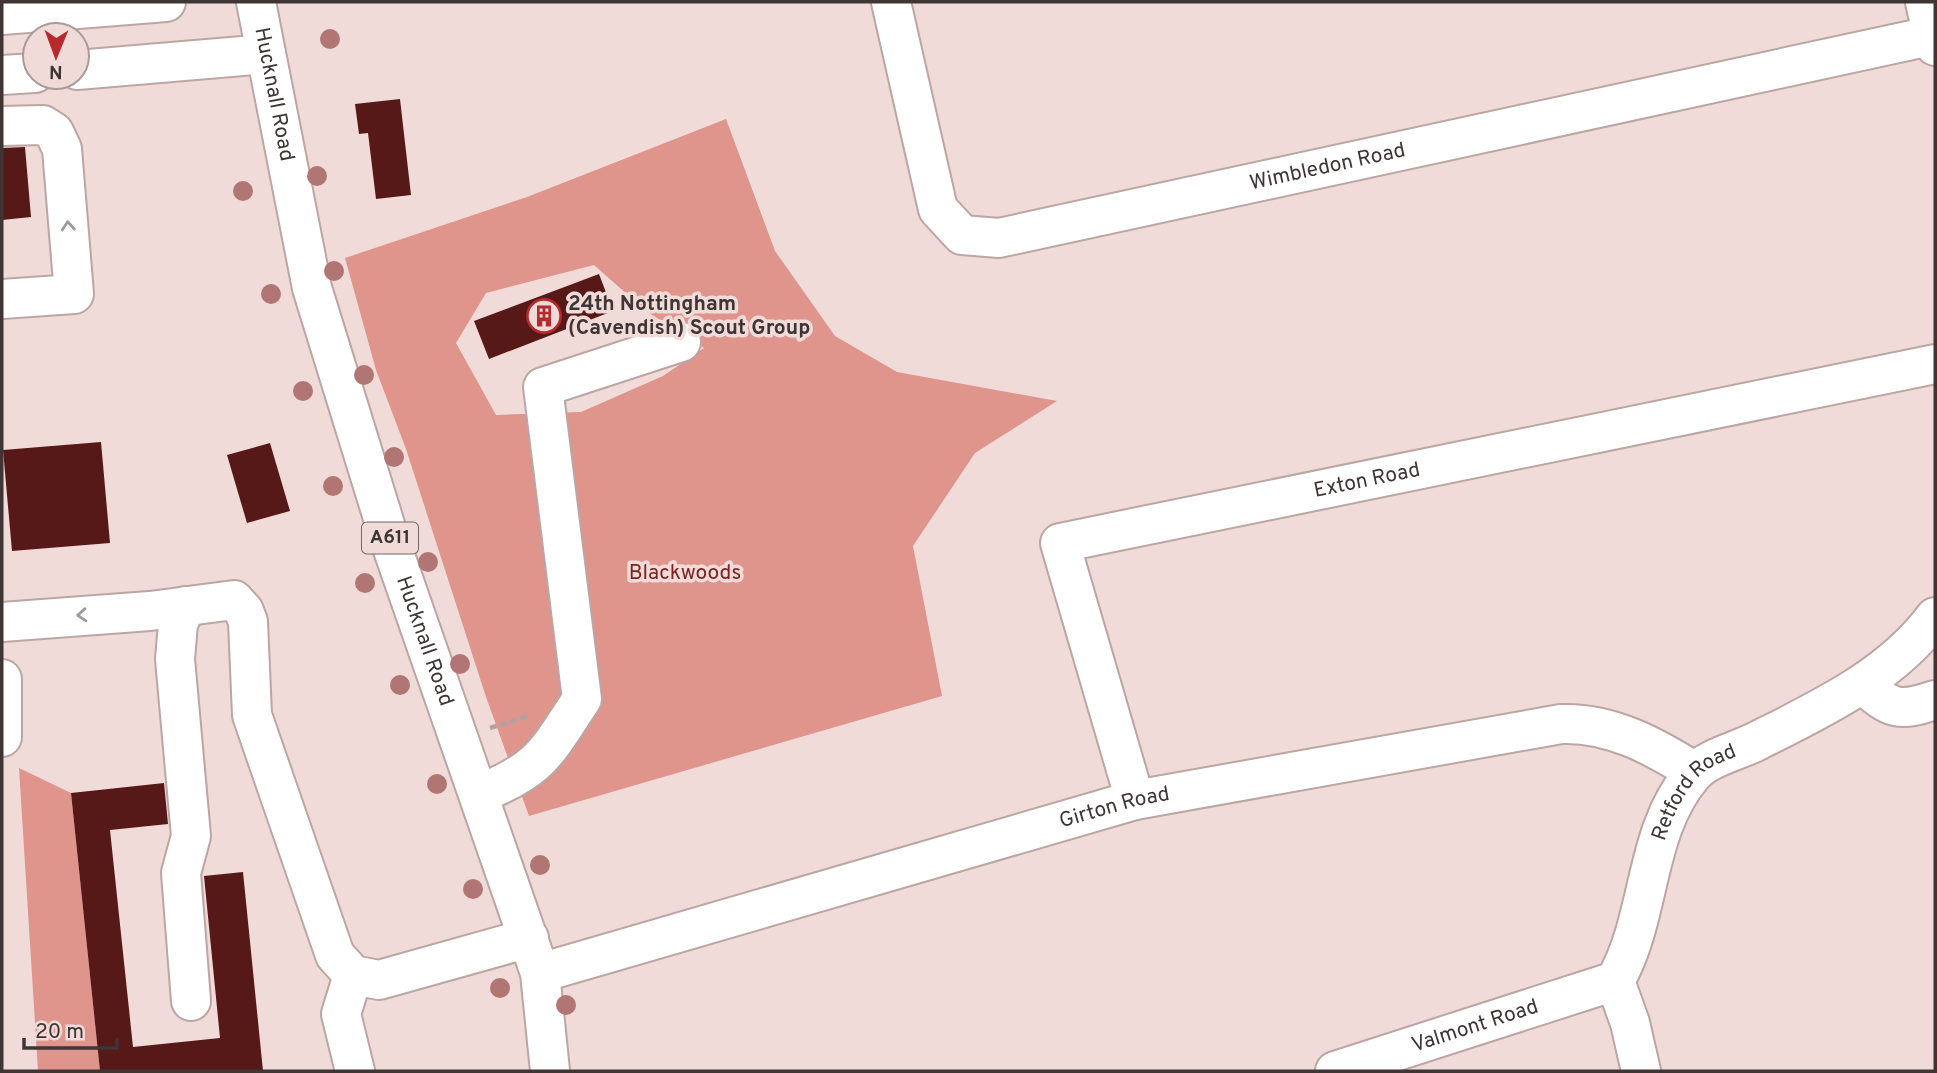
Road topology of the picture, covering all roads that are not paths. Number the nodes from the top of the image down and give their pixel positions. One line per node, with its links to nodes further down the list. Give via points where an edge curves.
1 (166, 2): 4 (street)
2 (256, 2): 6 (street, Hucknall Road / A611)
3 (891, 2): 5 (street, Wimbledon Road, via 938,209 962,235 999,238)
4 (2, 15)
5 (1932, 29)
6 (265, 54): 7 (street); 22 (street, Hucknall Road / A611, via 312,288 349,416)
7 (91, 69)
8 (21, 74): 9 (street)
9 (2, 75)
10 (2, 127): 11 (street, one-way to 10, via 74,294 62,149 54,132 43,125)
11 (2, 299)
12 (681, 342): 22 (street, via 543,387 582,699 540,761 517,779)
13 (1935, 364): 23 (street, Exton Road, via 1060,543)
14 (186, 606): 16 (street, one-way to 16); 25 (street, via 234,600 244,611 252,715 335,955); 27 (street, via 178,624 175,659 191,836 181,873)
15 (1935, 617): 18 (street, Retford Road, via 1916,643)
16 (2, 622)
17 (2, 679): 20 (street)
18 (1863, 684): 19 (street, via 1891,706 1912,708); 21 (street, Retford Road)
19 (1935, 700)
20 (2, 737)
21 (1695, 772): 23 (street, Girton Road, via 1606,728 1561,724); 26 (street, Retford Road, via 1670,809 1631,948)
22 (479, 794): 24 (street, Hucknall Road / A611)
23 (1135, 800): 24 (street, Girton Road)
24 (534, 956): 25 (street, Girton Road, via 379,980); 29 (street, Hucknall Road / A611)
25 (353, 975): 28 (street, via 341,1014)
26 (1615, 981): 30 (street, Valmont Road); 31 (street)
27 (191, 1001)
28 (355, 1071)
29 (550, 1071)
30 (1335, 1071)
31 (1641, 1071)

